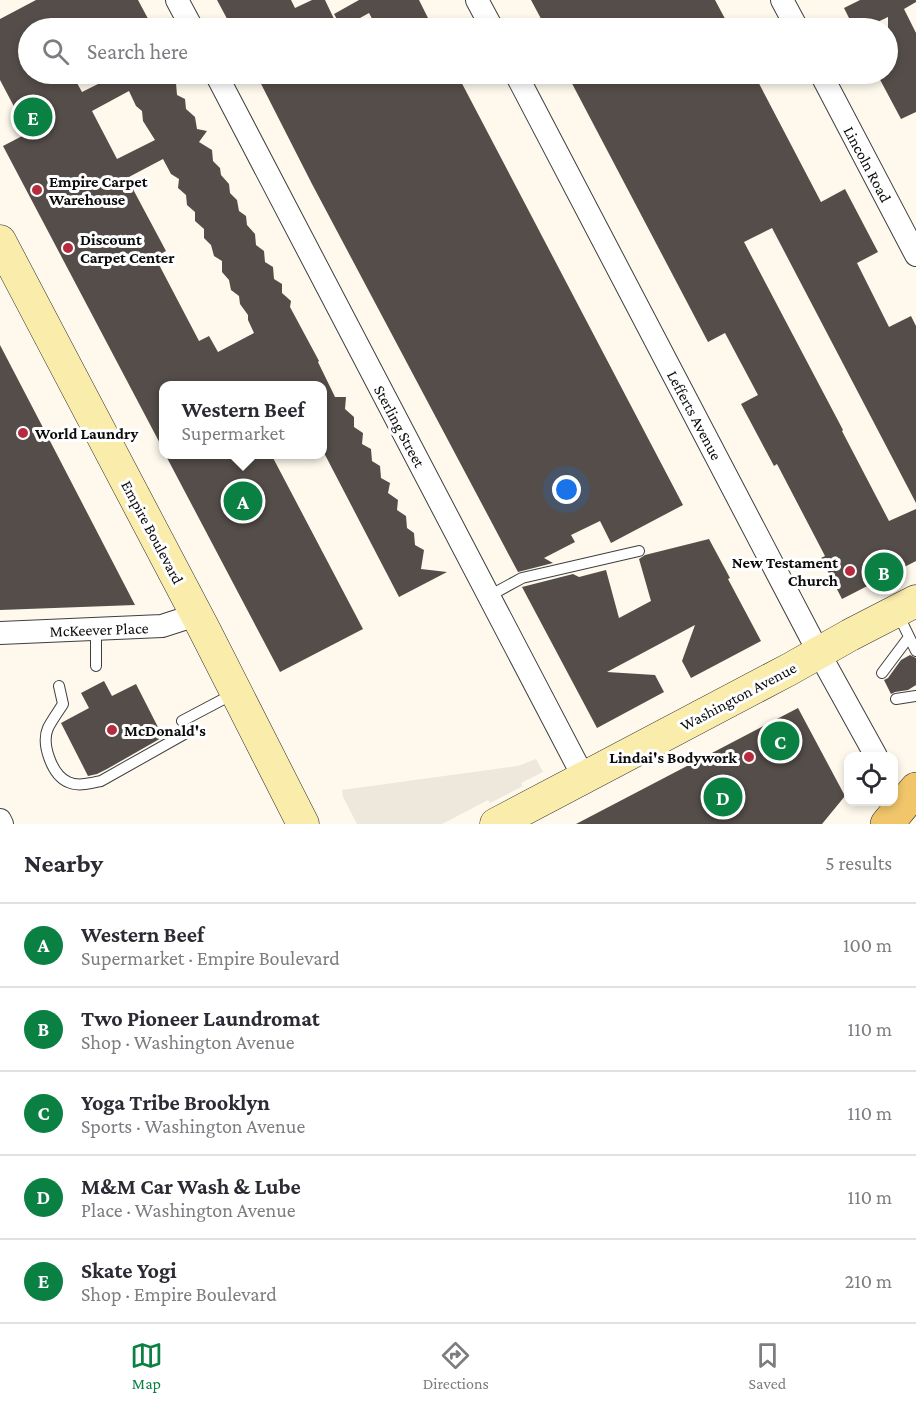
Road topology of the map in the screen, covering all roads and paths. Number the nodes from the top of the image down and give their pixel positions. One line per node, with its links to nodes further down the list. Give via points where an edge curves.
1 (177, 0): 4 (street)
2 (477, 0): 5 (street)
3 (782, 0): 6 (street)
4 (187, 18)
5 (487, 18)
6 (792, 18)
7 (221, 84): 13 (street, Sterling Street)
8 (521, 84): 19 (street, Lefferts Avenue)
9 (826, 84): 11 (street, Lincoln Road)
10 (0, 241): 14 (main road, Empire Boulevard)
11 (916, 255)
12 (639, 551): 13 (lane, via 522,578)
13 (489, 596): 30 (street, Sterling Street)
14 (196, 615): 16 (street, McKeever Place, via 162,626); 24 (main road, Empire Boulevard)
15 (911, 625): 18 (lane); 19 (main road, Washington Avenue); 21 (lane); 22 (lane)
16 (96, 629): 17 (street, McKeever Place); 20 (lane)
17 (0, 633)
18 (916, 651)
19 (819, 653): 29 (street, Lefferts Avenue); 30 (main road, Washington Avenue)
20 (96, 666)
21 (894, 668)
22 (882, 673)
23 (59, 686): 28 (lane, via 63,704 47,729 45,746 59,776 69,783 86,785 101,781)
24 (236, 693): 27 (lane); 31 (main road, Empire Boulevard)
25 (913, 694): 26 (lane)
26 (896, 699)
27 (182, 721)
28 (188, 732)
29 (874, 752)
30 (584, 778): 32 (main road, Washington Avenue)
31 (303, 824)
32 (496, 824)

